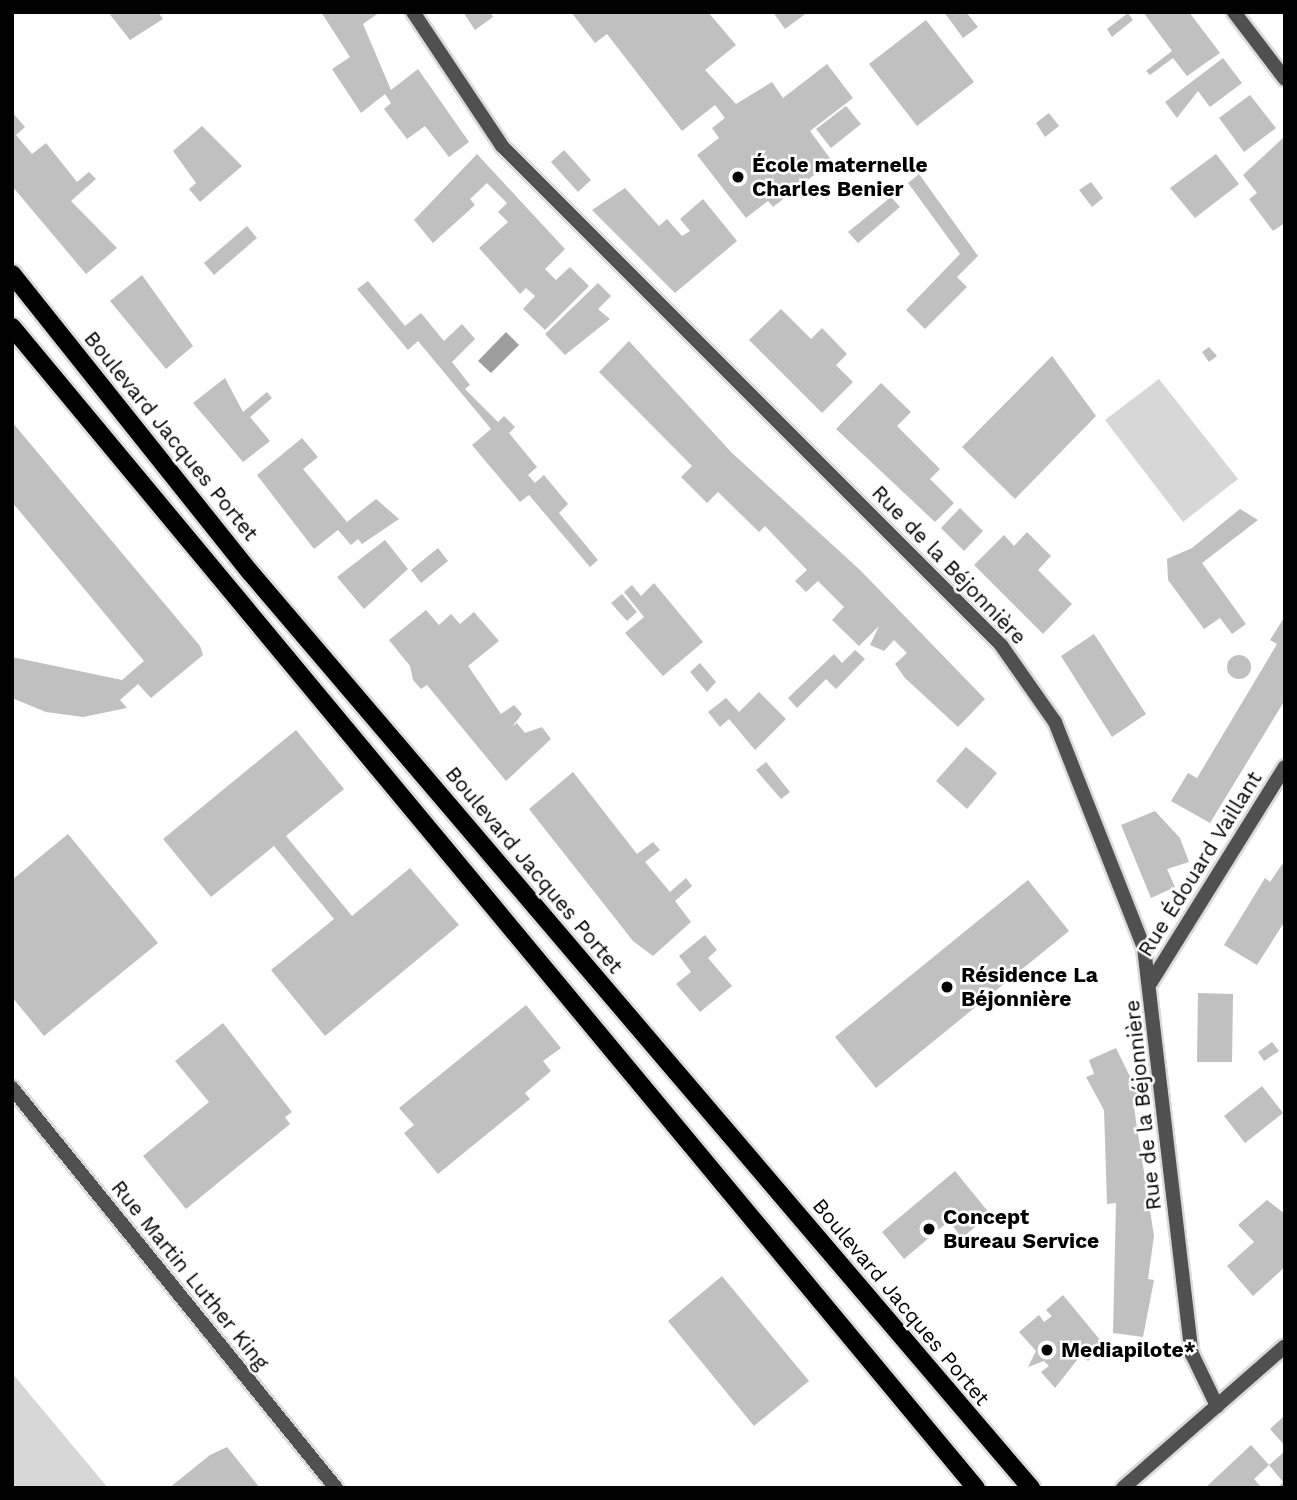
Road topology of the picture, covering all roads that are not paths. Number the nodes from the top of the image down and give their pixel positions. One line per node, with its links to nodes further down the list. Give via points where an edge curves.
1 (413, 12): 7 (street, Rue de la Béjonnière, via 502,146 1023,672 1070,751 1138,925)
2 (1234, 12): 3 (street)
3 (1285, 79)
4 (12, 274): 13 (main road, Boulevard Jacques Portet, via 250,572)
5 (12, 327): 12 (main road)
6 (1285, 767): 7 (street, Rue Édouard Vaillant)
7 (1151, 982): 10 (street, Rue de la Béjonnière, via 1192,1354)
8 (12, 1088): 11 (street, Rue Martin Luther King)
9 (1285, 1346): 10 (street)
10 (1217, 1405): 14 (street)
11 (336, 1488)
12 (976, 1488)
13 (1031, 1488)
14 (1123, 1488)

